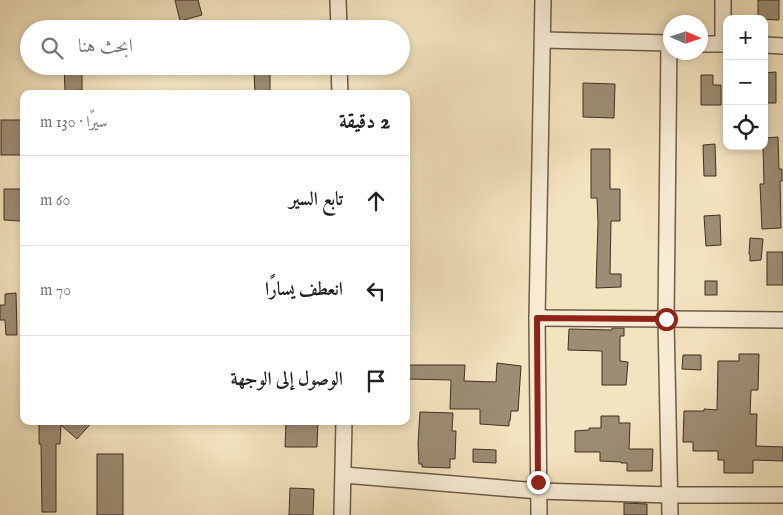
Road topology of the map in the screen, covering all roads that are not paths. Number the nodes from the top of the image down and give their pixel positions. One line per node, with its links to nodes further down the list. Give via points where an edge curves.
1 (338, 0): 5 (street)
2 (543, 0): 6 (street)
3 (723, 0): 4 (street)
4 (724, 15)
5 (339, 20)
6 (543, 40): 7 (street); 15 (street)
7 (663, 43)
8 (708, 44): 9 (street)
9 (723, 44)
10 (768, 45): 11 (street)
11 (783, 46)
12 (670, 60): 16 (street)
13 (340, 75): 14 (street)
14 (340, 90)
15 (537, 318): 16 (street); 20 (street)
16 (666, 319): 17 (street); 21 (street)
17 (783, 320)
18 (344, 425): 19 (street)
19 (344, 476): 20 (street); 23 (street)
20 (539, 491): 21 (street); 24 (street)
21 (669, 495): 22 (street); 25 (street)
22 (783, 495)
23 (342, 515)
24 (540, 515)
25 (670, 515)

